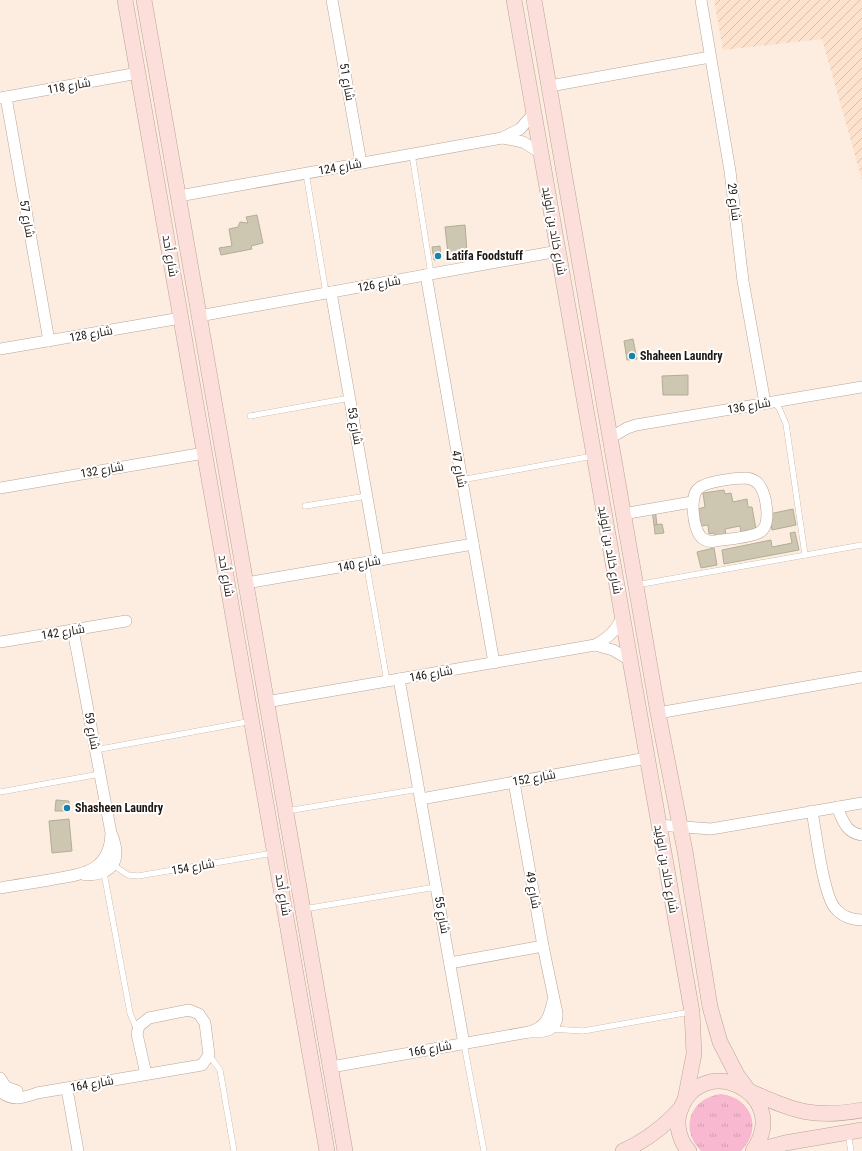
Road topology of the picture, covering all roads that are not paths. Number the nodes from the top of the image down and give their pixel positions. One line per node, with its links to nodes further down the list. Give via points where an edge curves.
1 (125, 0): 8 (main road, شارع أحد)
2 (144, 0): 7 (main road, شارع أحد)
3 (332, 0): 17 (street, شارع 51)
4 (514, 0): 13 (main road, شارع خالد بن الوليد)
5 (534, 0): 11 (main road, شارع خالد بن الوليد)
6 (700, 0): 9 (street, شارع 29)
7 (150, 36): 8 (main road); 19 (main road, شارع أحد)
8 (132, 39): 10 (main road, شارع أحد)
9 (710, 57): 11 (street); 35 (street, شارع 29, via 731,178 743,282)
10 (138, 73): 12 (street, شارع 118); 24 (main road, شارع أحد)
11 (550, 86): 29 (main road, شارع خالد بن الوليد)
12 (3, 98): 27 (street, شارع 57)
13 (534, 113): 14 (street, شارع 124, via 520,129); 15 (main road, شارع خالد بن الوليد)
14 (502, 138): 15 (street, شارع 124, via 523,142); 16 (street, شارع 124)
15 (541, 153): 20 (main road, شارع خالد بن الوليد)
16 (412, 154): 17 (street, شارع 124); 21 (lane)
17 (361, 163): 18 (street, شارع 124)
18 (306, 173): 19 (street, شارع 124); 22 (lane)
19 (179, 196): 23 (main road, شارع أحد)
20 (558, 251): 21 (street, شارع 126); 30 (main road, شارع خالد بن الوليد)
21 (428, 275): 22 (street, شارع 126); 42 (street, شارع 47)
22 (329, 293): 23 (street, شارع 126); 34 (street, شارع 53)
23 (199, 316): 25 (main road, شارع أحد)
24 (181, 318): 26 (main road, شارع أحد); 27 (street, شارع 128)
25 (202, 332): 26 (main road, via 190,328); 53 (main road, شارع أحد)
26 (184, 335): 40 (main road, شارع أحد)
27 (49, 341): 28 (street, شارع 128)
28 (0, 350)
29 (597, 363): 30 (main road, via 593,370 589,371); 32 (main road, شارع خالد بن الوليد)
30 (578, 367): 33 (main road, شارع خالد بن الوليد)
31 (862, 387): 35 (street, شارع 136)
32 (602, 391): 33 (main road, via 592,386); 37 (main road, شارع خالد بن الوليد)
33 (583, 394): 41 (main road, شارع خالد بن الوليد)
34 (350, 398): 36 (lane); 44 (street, شارع 53)
35 (769, 403): 38 (street, شارع 136); 50 (lane, via 779,408 786,424)
36 (250, 416)
37 (607, 420): 38 (street, شارع 136); 39 (main road, شارع خالد بن الوليد)
38 (636, 425): 39 (street, شارع 136)
39 (610, 438): 47 (main road, شارع خالد بن الوليد)
40 (204, 453): 43 (street, شارع 132); 59 (main road, شارع أحد)
41 (593, 456): 42 (lane); 55 (main road, شارع خالد بن الوليد)
42 (461, 480): 48 (street, شارع 47)
43 (0, 488)
44 (367, 496): 46 (lane); 51 (street, شارع 53)
45 (692, 502): 45 (street, via 699,534 710,542 756,533 766,525 767,516 762,491 752,479 742,478 705,484 696,491); 47 (street)
46 (306, 506)
47 (623, 514): 54 (main road, شارع خالد بن الوليد)
48 (473, 544): 51 (street, شارع 140); 63 (street, شارع 47)
49 (862, 545): 50 (lane)
50 (805, 555): 54 (lane)
51 (378, 560): 52 (street, شارع 140)
52 (366, 562): 53 (street, شارع 140); 66 (lane)
53 (246, 584): 58 (main road, شارع أحد)
54 (636, 585): 68 (main road, شارع خالد بن الوليد)
55 (622, 617): 61 (street, شارع 146, via 612,634); 62 (main road, شارع خالد بن الوليد)
56 (126, 621): 57 (street, شارع 142)
57 (73, 630): 60 (street, شارع 142); 70 (street, شارع 59)
58 (254, 634): 59 (main road, via 250,641 241,642); 67 (main road, شارع أحد)
59 (238, 639): 69 (main road, شارع أحد)
60 (0, 642)
61 (595, 645): 62 (street, شارع 146, via 613,650); 63 (street, شارع 146)
62 (630, 660): 71 (main road, شارع خالد بن الوليد)
63 (494, 663): 65 (street, شارع 146)
64 (862, 677): 68 (street)
65 (399, 679): 66 (street, شارع 146); 75 (street, شارع 55)
66 (387, 681): 67 (street, شارع 146)
67 (266, 702): 78 (main road, شارع أحد)
68 (658, 713): 81 (main road, شارع خالد بن الوليد)
69 (252, 721): 70 (lane); 84 (main road, شارع أحد)
70 (95, 750): 72 (street, شارع 59)
71 (647, 758): 73 (street, شارع 152); 80 (main road, شارع خالد بن الوليد)
72 (100, 774): 74 (lane); 82 (street, شارع 59)
73 (514, 782): 75 (street, شارع 152); 93 (street, شارع 49)
74 (0, 792)
75 (420, 794): 78 (lane); 89 (street, شارع 55)
76 (862, 803): 77 (street)
77 (836, 807): 79 (street); 83 (street, via 848,830 853,834)
78 (286, 811): 85 (main road, شارع أحد)
79 (812, 811): 81 (street, via 711,829); 92 (street, via 829,909 837,919 850,923)
80 (658, 825): 81 (street); 96 (main road, شارع خالد بن الوليد)
81 (680, 826): 110 (main road, شارع خالد بن الوليد, via 714,1025 728,1059)
82 (110, 833): 86 (street, شارع 59, via 117,855); 88 (street, شارع 59, via 108,850 99,864 88,872)
83 (862, 835)
84 (276, 859): 85 (main road); 86 (lane, شارع 154, via 138,876 128,875); 116 (main road, شارع أحد)
85 (295, 861): 91 (main road, شارع أحد)
86 (113, 865): 87 (street)
87 (104, 873): 88 (street); 99 (lane, via 130,1013)
88 (76, 875): 90 (street)
89 (436, 887): 91 (lane); 94 (street, شارع 55)
90 (0, 888)
91 (304, 910): 105 (main road, شارع أحد)
92 (862, 920)
93 (543, 946): 94 (street); 95 (street, شارع 49)
94 (450, 963): 102 (street, شارع 55)
95 (553, 999): 98 (street, via 558,1017); 100 (street, شارع 166, via 546,1022)
96 (692, 1012): 98 (lane, via 583,1031); 113 (main road, شارع خالد بن الوليد, via 694,1054)
97 (169, 1016): 99 (street, via 145,1020); 101 (street, via 192,1017); 103 (street, via 147,1027 143,1035)
98 (552, 1029): 100 (street, شارع 166)
99 (137, 1030): 103 (street)
100 (529, 1032): 102 (street, شارع 166)
101 (206, 1034): 104 (street); 106 (street, via 203,1053 194,1063)
102 (464, 1044): 105 (street, شارع 166); 122 (lane, شارع 55)
103 (142, 1052): 107 (street)
104 (209, 1055): 106 (street, via 202,1065); 119 (lane, via 220,1070)
105 (331, 1066): 115 (main road, شارع أحد)
106 (177, 1070): 107 (street, شارع 164)
107 (146, 1074): 109 (street, شارع 164)
108 (0, 1078): 111 (street, via 6,1087 12,1090)
109 (67, 1089): 111 (street, شارع 164); 118 (street)
110 (749, 1091): 113 (main road, via 735,1083 721,1080 707,1083 695,1090); 114 (main road, via 786,1108 807,1113 829,1115); 125 (main road, شارع خالد بن الوليد, via 760,1106 764,1122 759,1143)
111 (37, 1093): 112 (street, via 22,1099)
112 (1, 1094)
113 (683, 1103): 123 (main road, via 656,1133); 124 (main road, شارع خالد بن الوليد, via 678,1128 681,1139)
114 (862, 1110)
115 (341, 1123): 116 (main road, via 331,1130); 121 (main road, شارع أحد)
116 (323, 1126): 120 (main road, شارع أحد)
117 (855, 1131): 125 (main road); 126 (lane)
118 (78, 1151)
119 (234, 1151)
120 (328, 1151)
121 (345, 1151)
122 (484, 1151)
123 (623, 1151)
124 (689, 1151)
125 (754, 1151)
126 (851, 1151)

